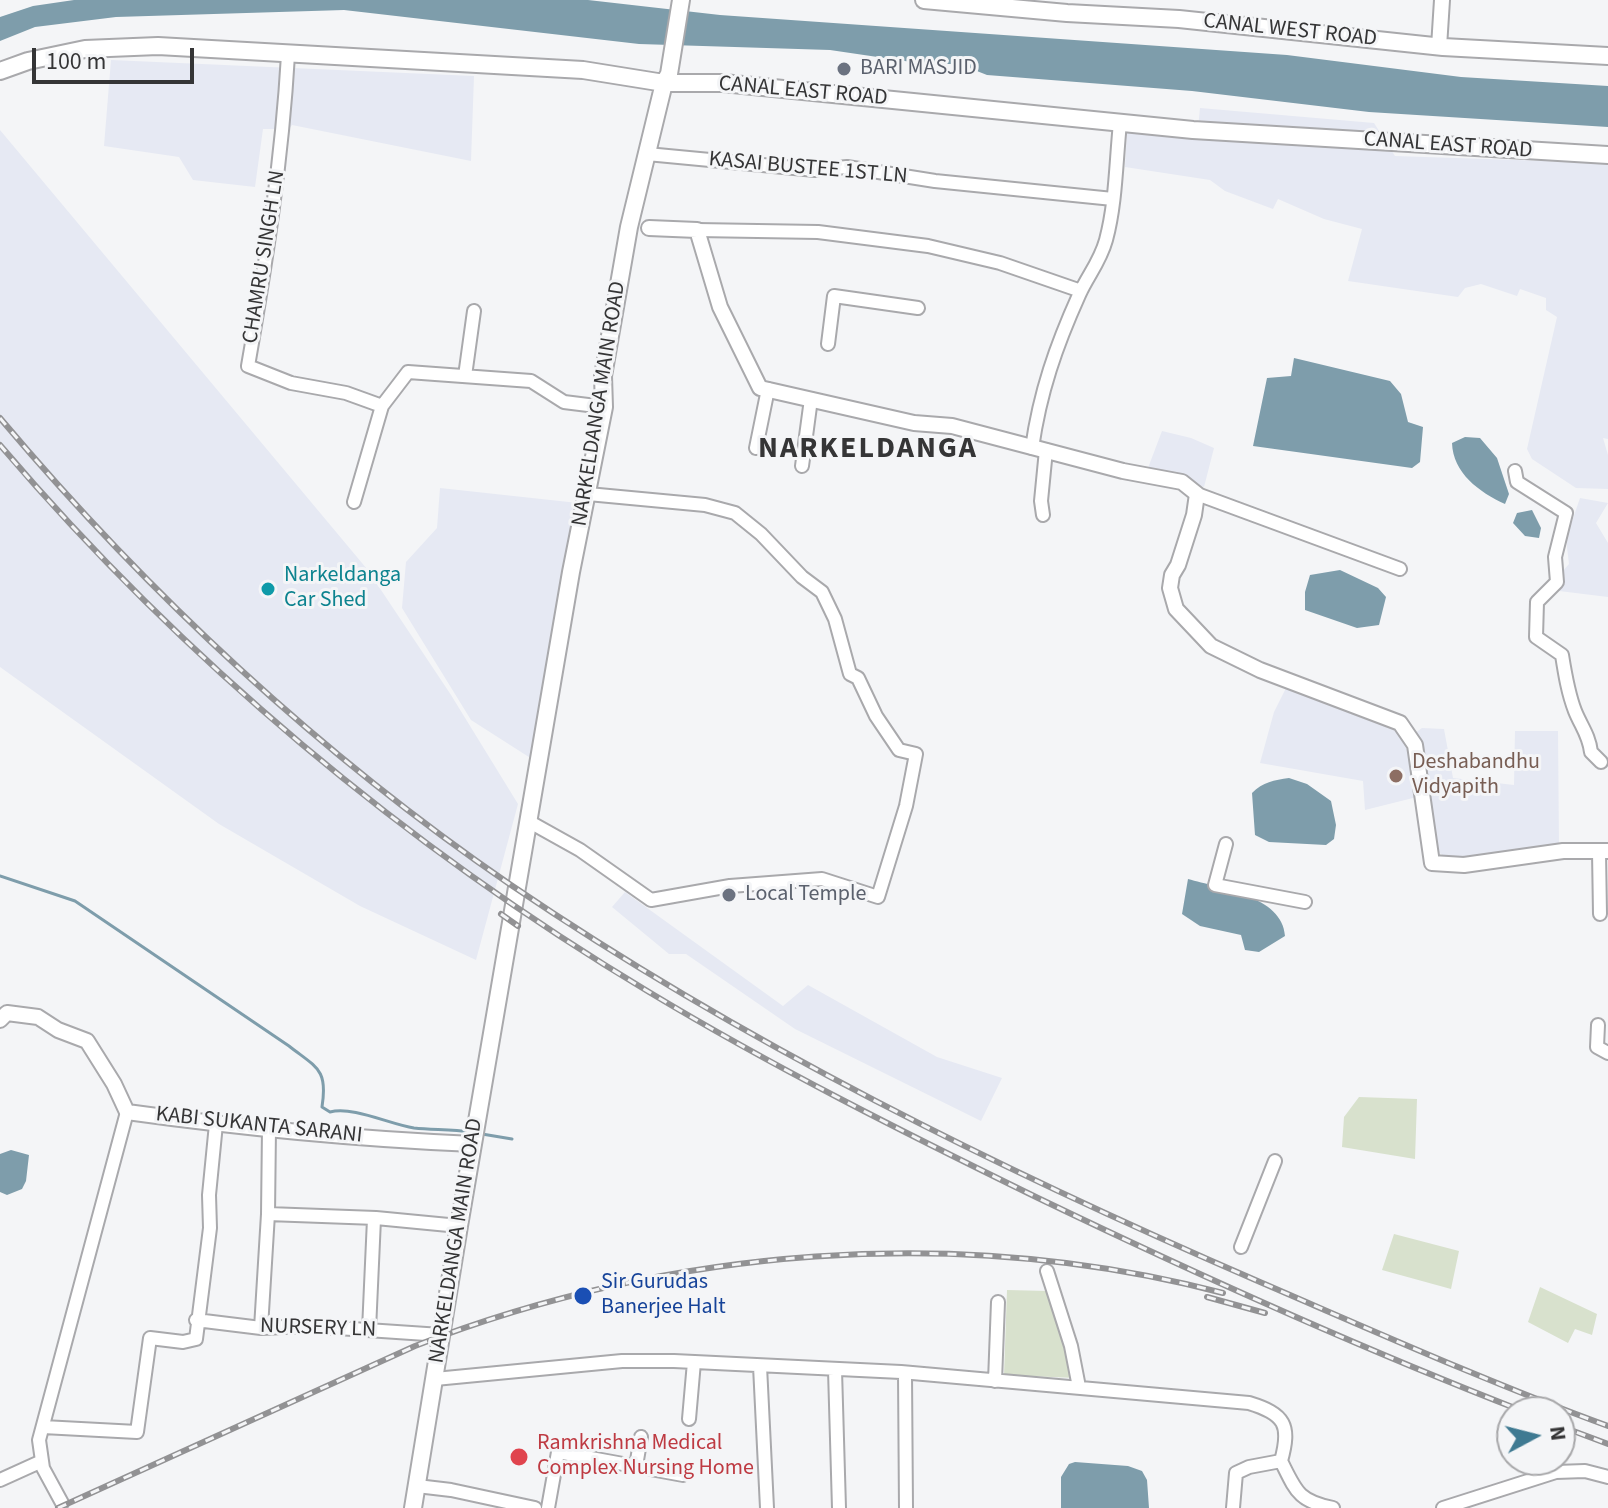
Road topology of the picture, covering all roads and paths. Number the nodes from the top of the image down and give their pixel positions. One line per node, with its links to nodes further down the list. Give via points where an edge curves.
1 (681, 0): 9 (main road, NARKELDANGA MAIN ROAD)
2 (924, 0): 4 (main road, CANAL WEST ROAD)
3 (1442, 0): 5 (street)
4 (1068, 6): 5 (main road, CANAL WEST ROAD)
5 (1439, 47): 7 (main road, CANAL WEST ROAD)
6 (288, 55): 8 (main road, CANAL EAST ROAD, via 158,46 96,48); 9 (main road, CANAL EAST ROAD); 23 (street, CHAMRU SINGH LN, via 267,257 248,366)
7 (1608, 56)
8 (0, 71)
9 (667, 78): 10 (main road, CANAL EAST ROAD); 11 (main road, NARKELDANGA MAIN ROAD)
10 (1120, 123): 12 (main road, CANAL EAST ROAD); 13 (street)
11 (647, 154): 13 (street, KASAI BUSTEE 1ST LN, via 815,170 847,167); 24 (main road, NARKELDANGA MAIN ROAD, via 604,365)
12 (1608, 155)
13 (1113, 199): 16 (street, via 1107,239)
14 (649, 228): 15 (street)
15 (697, 230): 16 (street, via 818,232 928,246 1000,263); 21 (street, via 720,307 760,388)
16 (1081, 291): 26 (street, via 1038,404)
17 (918, 308): 19 (street, via 834,296)
18 (474, 311): 20 (street)
19 (828, 344)
20 (465, 376): 23 (street, via 408,372); 24 (street, via 531,381 564,402)
21 (768, 389): 22 (street); 25 (street)
22 (811, 399): 26 (street); 27 (street)
23 (382, 406): 31 (street)
24 (604, 407): 29 (main road, NARKELDANGA MAIN ROAD)
25 (756, 448)
26 (1039, 449): 30 (street, via 1182,482); 32 (street)
27 (802, 466)
28 (1515, 471): 34 (street, via 1517,482 1566,513 1555,557 1557,582 1537,602 1536,637 1562,655 1576,714 1591,752)
29 (588, 494): 35 (main road, NARKELDANGA MAIN ROAD); 35 (street, via 705,505 735,513 822,592 850,674 858,678 899,750 916,754 878,897 822,879 730,886 651,900)
30 (1197, 494): 33 (street); 37 (street, via 1172,575 1176,609 1211,646 1400,723 1415,745 1432,863 1464,865 1563,851)
31 (354, 502)
32 (1043, 515)
33 (1400, 569)
34 (1601, 762)
35 (528, 821): 46 (main road, NARKELDANGA MAIN ROAD)
36 (1226, 844): 38 (street, via 1215,885)
37 (1604, 852): 39 (street)
38 (1305, 902)
39 (1600, 914)
40 (0, 1020): 43 (street, KABI SUKANTA SARANI, via 7,1013 38,1017 87,1041)
41 (1598, 1025): 42 (street, via 1597,1047)
42 (1608, 1053)
43 (127, 1112): 44 (street, KABI SUKANTA SARANI); 66 (street)
44 (216, 1124): 45 (street, KABI SUKANTA SARANI); 54 (street, via 210,1228)
45 (269, 1129): 46 (street, KABI SUKANTA SARANI); 48 (street)
46 (473, 1144): 50 (main road, NARKELDANGA MAIN ROAD)
47 (1275, 1161): 51 (street)
48 (268, 1214): 49 (street); 55 (street)
49 (374, 1219): 50 (street); 56 (street)
50 (459, 1226): 57 (main road, NARKELDANGA MAIN ROAD)
51 (1241, 1247)
52 (1047, 1271): 64 (street)
53 (998, 1302): 63 (street)
54 (196, 1320): 55 (street, NURSERY LN); 66 (street, via 196,1339 150,1338 137,1432)
55 (261, 1328): 56 (street, NURSERY LN)
56 (369, 1330): 57 (street, NURSERY LN)
57 (441, 1335): 62 (main road, NARKELDANGA MAIN ROAD)
58 (694, 1362): 59 (street); 62 (street, via 622,1361); 65 (street)
59 (760, 1366): 60 (street); 79 (street)
60 (835, 1370): 61 (street); 80 (street)
61 (905, 1374): 63 (street); 81 (street)
62 (435, 1379): 74 (main road, NARKELDANGA MAIN ROAD)
63 (995, 1381): 64 (street)
64 (1079, 1387): 69 (street, via 1265,1408 1285,1426)
65 (689, 1419)
66 (43, 1427): 68 (street)
67 (641, 1437): 70 (street)
68 (42, 1461): 73 (street); 75 (street)
69 (1281, 1461): 82 (street, via 1236,1473); 83 (street, via 1299,1495)
70 (636, 1466): 71 (street); 78 (street, via 558,1452)
71 (683, 1475)
72 (1608, 1477): 84 (street, via 1556,1472)
73 (0, 1480)
74 (417, 1486): 76 (main road, NARKELDANGA MAIN ROAD); 77 (street)
75 (62, 1503)
76 (413, 1508)
77 (535, 1508)
78 (548, 1508)
79 (767, 1508)
80 (839, 1508)
81 (906, 1508)
82 (1233, 1508)
83 (1333, 1508)
84 (1443, 1508)

